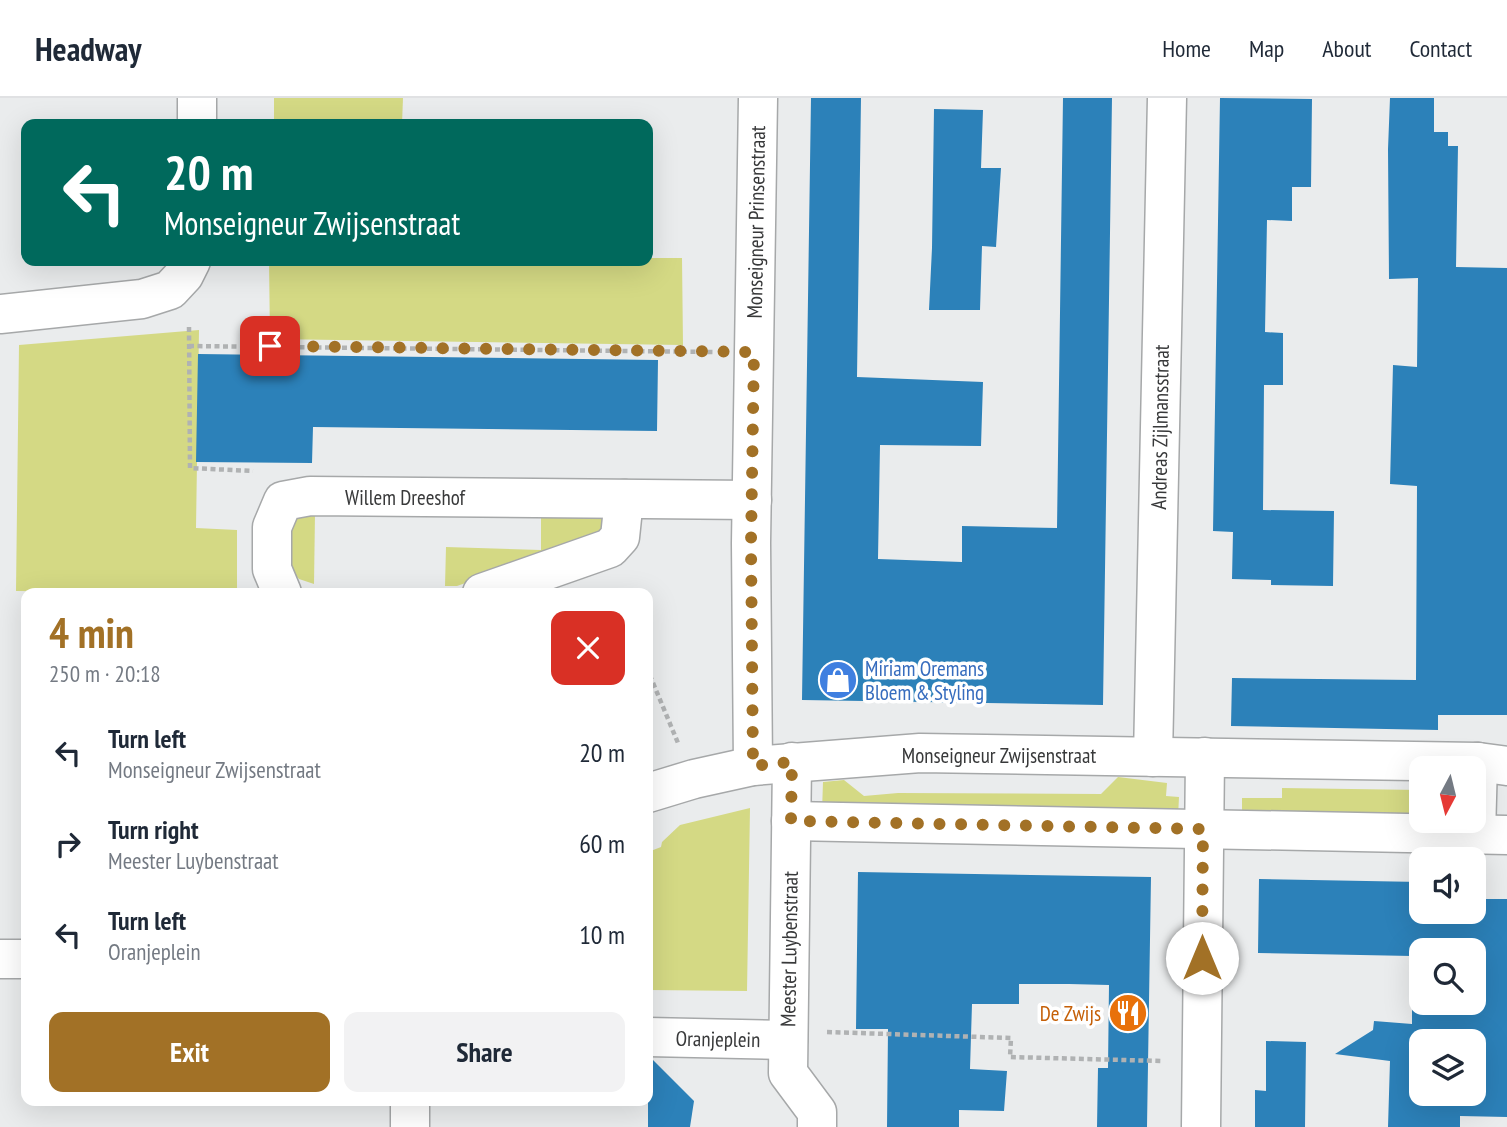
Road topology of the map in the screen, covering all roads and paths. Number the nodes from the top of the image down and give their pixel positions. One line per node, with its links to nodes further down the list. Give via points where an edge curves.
1 (197, 98): 4 (street)
2 (758, 98): 8 (street, Monseigneur Prinsenstraat)
3 (1167, 98): 15 (street, Andreas Zijlmansstraat)
4 (197, 119)
5 (181, 275): 6 (street, via 142,299); 7 (path)
6 (0, 314)
7 (189, 346): 8 (path); 11 (path, via 190,468 257,471)
8 (754, 352): 10 (street, Monseigneur Prinsenstraat)
9 (624, 499): 10 (street, Willem Dreeshof); 11 (street, Willem Dreeshof, via 310,496); 13 (street, via 620,537 610,548)
10 (752, 500): 19 (street, Monseigneur Prinsenstraat)
11 (283, 501): 12 (street, via 272,527 272,569)
12 (280, 588)
13 (496, 588)
14 (653, 688): 20 (path)
15 (1153, 757): 16 (street, Monseigneur Zwijsenstraat); 17 (street, Monseigneur Zwijsenstraat, via 920,753)
16 (1205, 757): 18 (street, Monseigneur Zwijsenstraat); 23 (street)
17 (792, 762): 19 (street); 22 (street, Meester Luybenstraat)
18 (1492, 764): 24 (street, Monseigneur Zwijsenstraat)
19 (753, 766): 20 (street)
20 (694, 779): 21 (street)
21 (653, 791)
22 (791, 821): 23 (street, Monseigneur Zwijsenstraat); 27 (street, Meester Luybenstraat)
23 (1203, 829): 24 (street, Monseigneur Zwijsenstraat); 29 (street)
24 (1491, 834)
25 (0, 959): 26 (street)
26 (21, 959)
27 (788, 1036): 28 (street, Oranjeplein); 29 (path, via 1011,1038 1010,1058); 32 (street, Meester Luybenstraat, via 788,1073 817,1112)
28 (653, 1037)
29 (1202, 1062): 33 (street)
30 (410, 1106): 31 (street)
31 (410, 1127)
32 (817, 1127)
33 (1201, 1127)

